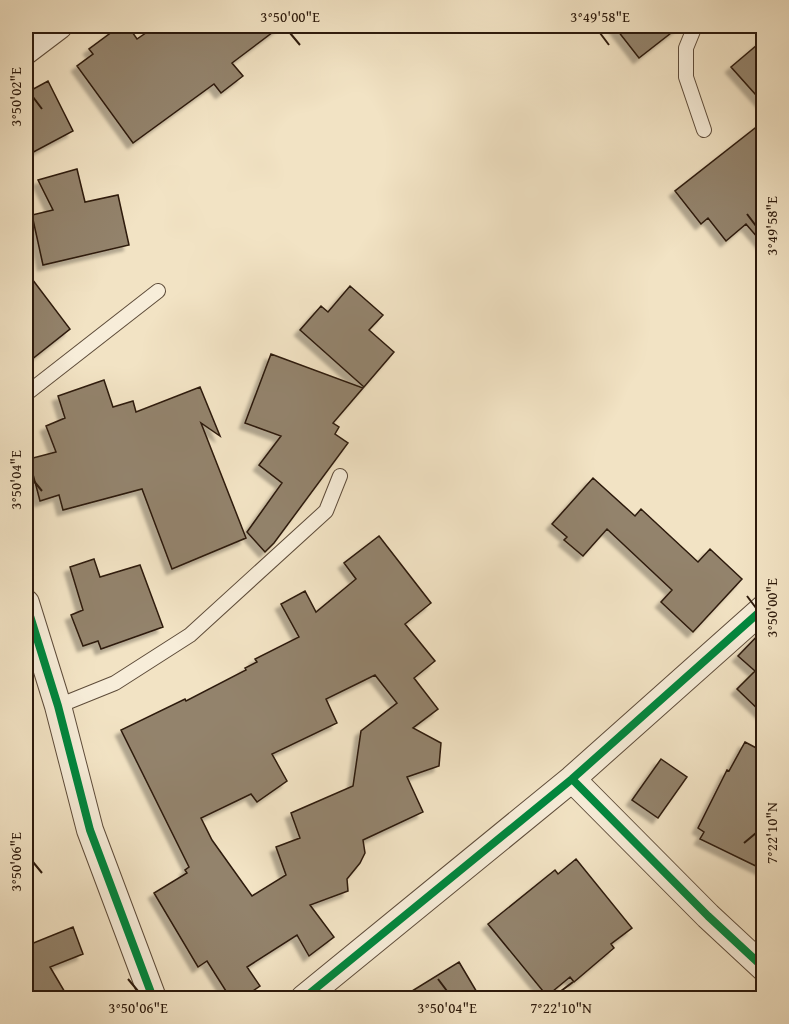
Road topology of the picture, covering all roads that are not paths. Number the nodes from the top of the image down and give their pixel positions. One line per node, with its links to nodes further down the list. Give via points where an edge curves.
1 (59, 26): 3 (street)
2 (694, 26): 4 (lane, via 686,48 686,77)
3 (26, 51)
4 (704, 130)
5 (158, 291): 6 (lane)
6 (26, 394)
7 (340, 476): 10 (lane, via 326,511 190,635 115,683)
8 (26, 603): 10 (street)
9 (764, 608): 11 (street)
10 (58, 706): 13 (street, via 90,830)
11 (572, 779): 12 (street); 14 (street)
12 (764, 968)
13 (153, 999)
14 (304, 999)

